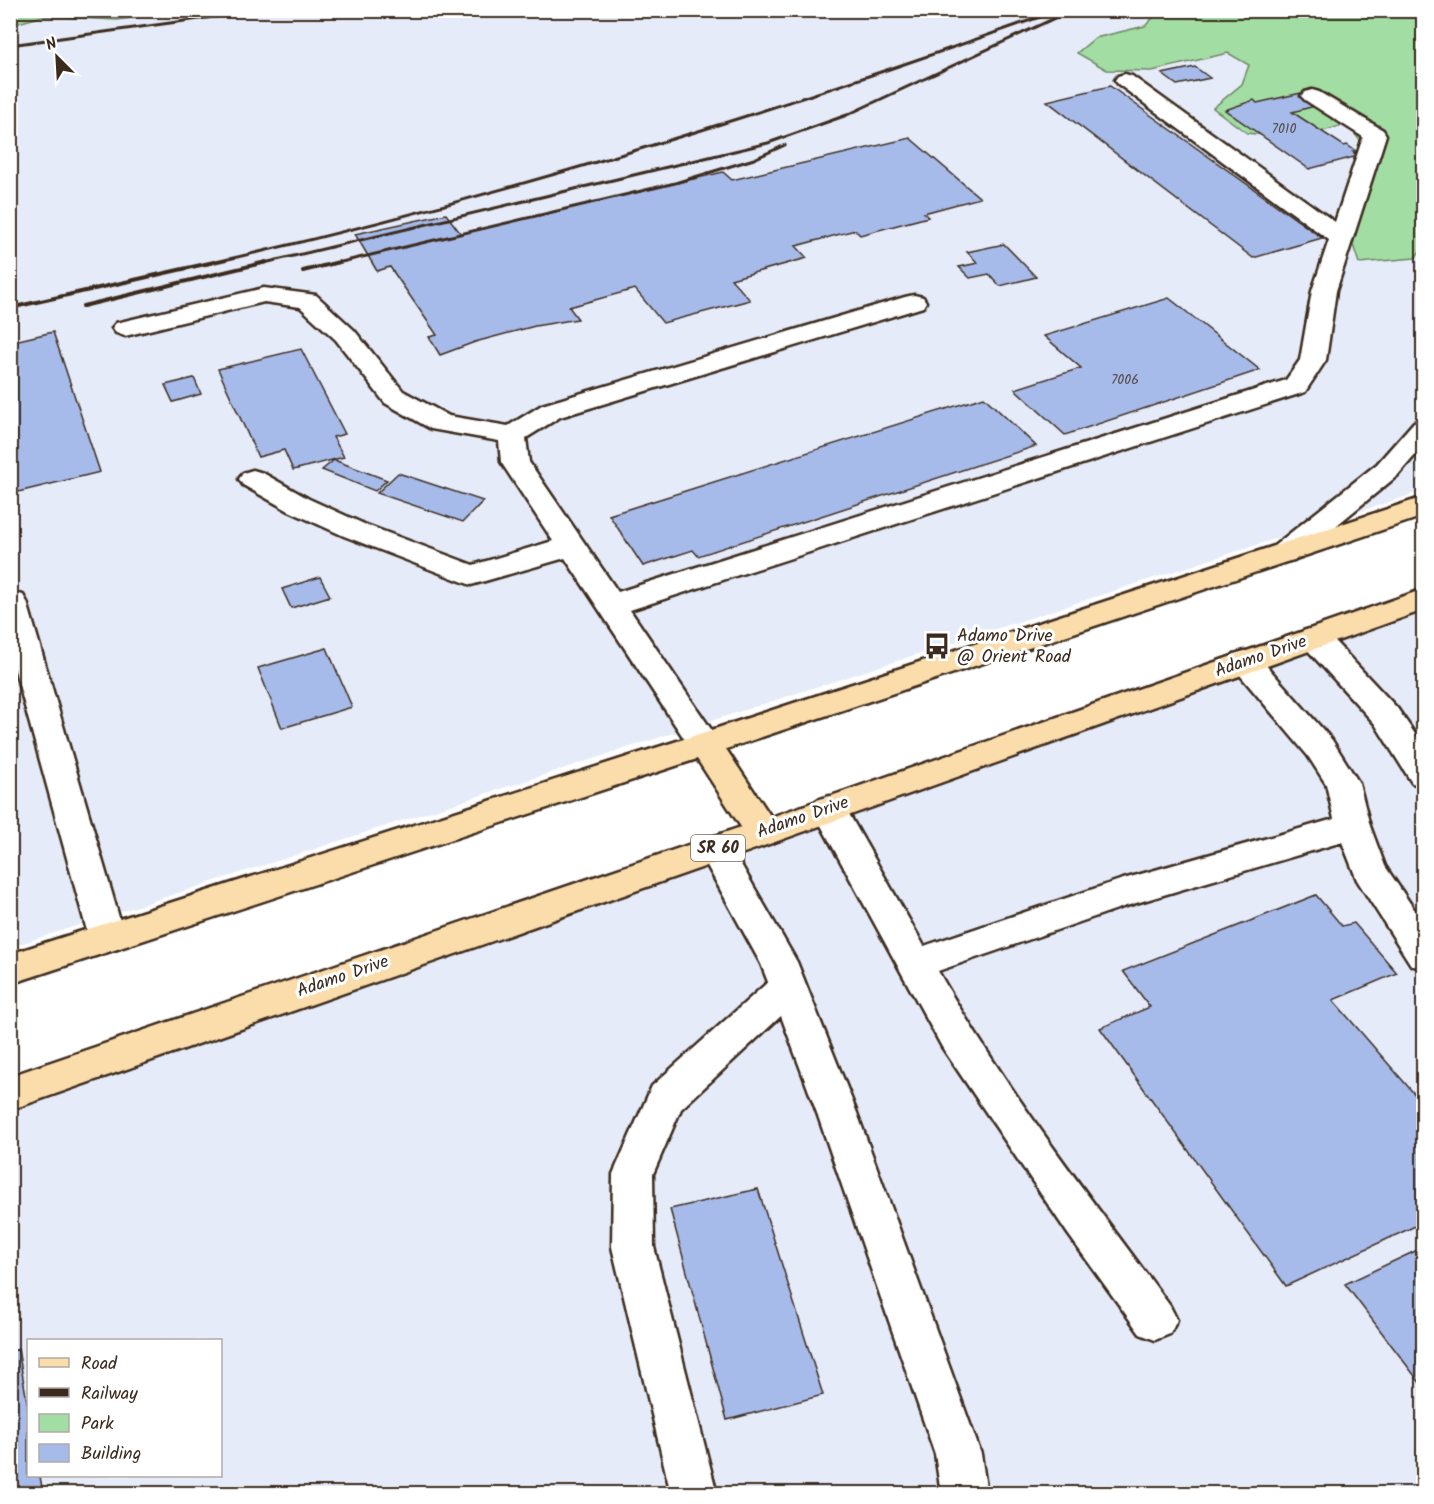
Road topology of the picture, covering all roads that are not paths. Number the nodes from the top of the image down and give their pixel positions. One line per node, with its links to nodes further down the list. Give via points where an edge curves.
1 (1125, 80): 3 (street)
2 (1312, 96): 3 (street, via 1375,135)
3 (1342, 238): 14 (street, via 1324,291 1313,360 1296,386)
4 (914, 302): 7 (street, via 551,411)
5 (126, 328): 7 (street, via 264,295 307,300 345,335 394,397 441,423)
6 (1424, 428): 11 (street, via 1387,470)
7 (512, 435): 10 (street, via 515,462)
8 (254, 479): 10 (street, via 345,526 471,575)
9 (1424, 506): 11 (main road)
10 (572, 545): 14 (street)
11 (1284, 553): 18 (main road)
12 (1424, 599): 15 (main road, Adamo Drive / SR 60)
13 (10, 603): 24 (street)
14 (612, 605): 18 (street)
15 (1314, 638): 16 (main road, Adamo Drive / SR 60); 17 (street, via 1386,716)
16 (1245, 662): 20 (main road, Adamo Drive / SR 60); 21 (street, via 1320,748 1342,783)
17 (1411, 732): 19 (street)
18 (705, 744): 22 (main road); 24 (main road)
19 (1424, 774)
20 (829, 809): 22 (main road, Adamo Drive / SR 60); 26 (street)
21 (1353, 826): 25 (street, via 1369,870); 26 (street, via 1120,894)
22 (763, 833): 23 (main road, Adamo Drive / SR 60)
23 (715, 849): 28 (street, via 779,962); 29 (main road, Adamo Drive / SR 60)
24 (107, 938): 27 (main road)
25 (1424, 955)
26 (915, 964): 30 (street, via 955,1036)
27 (10, 969)
28 (788, 986): 31 (street, via 666,1098 633,1174 633,1247); 32 (street, via 958,1454)
29 (10, 1093)
30 (1155, 1320)
31 (694, 1494)
32 (964, 1494)

